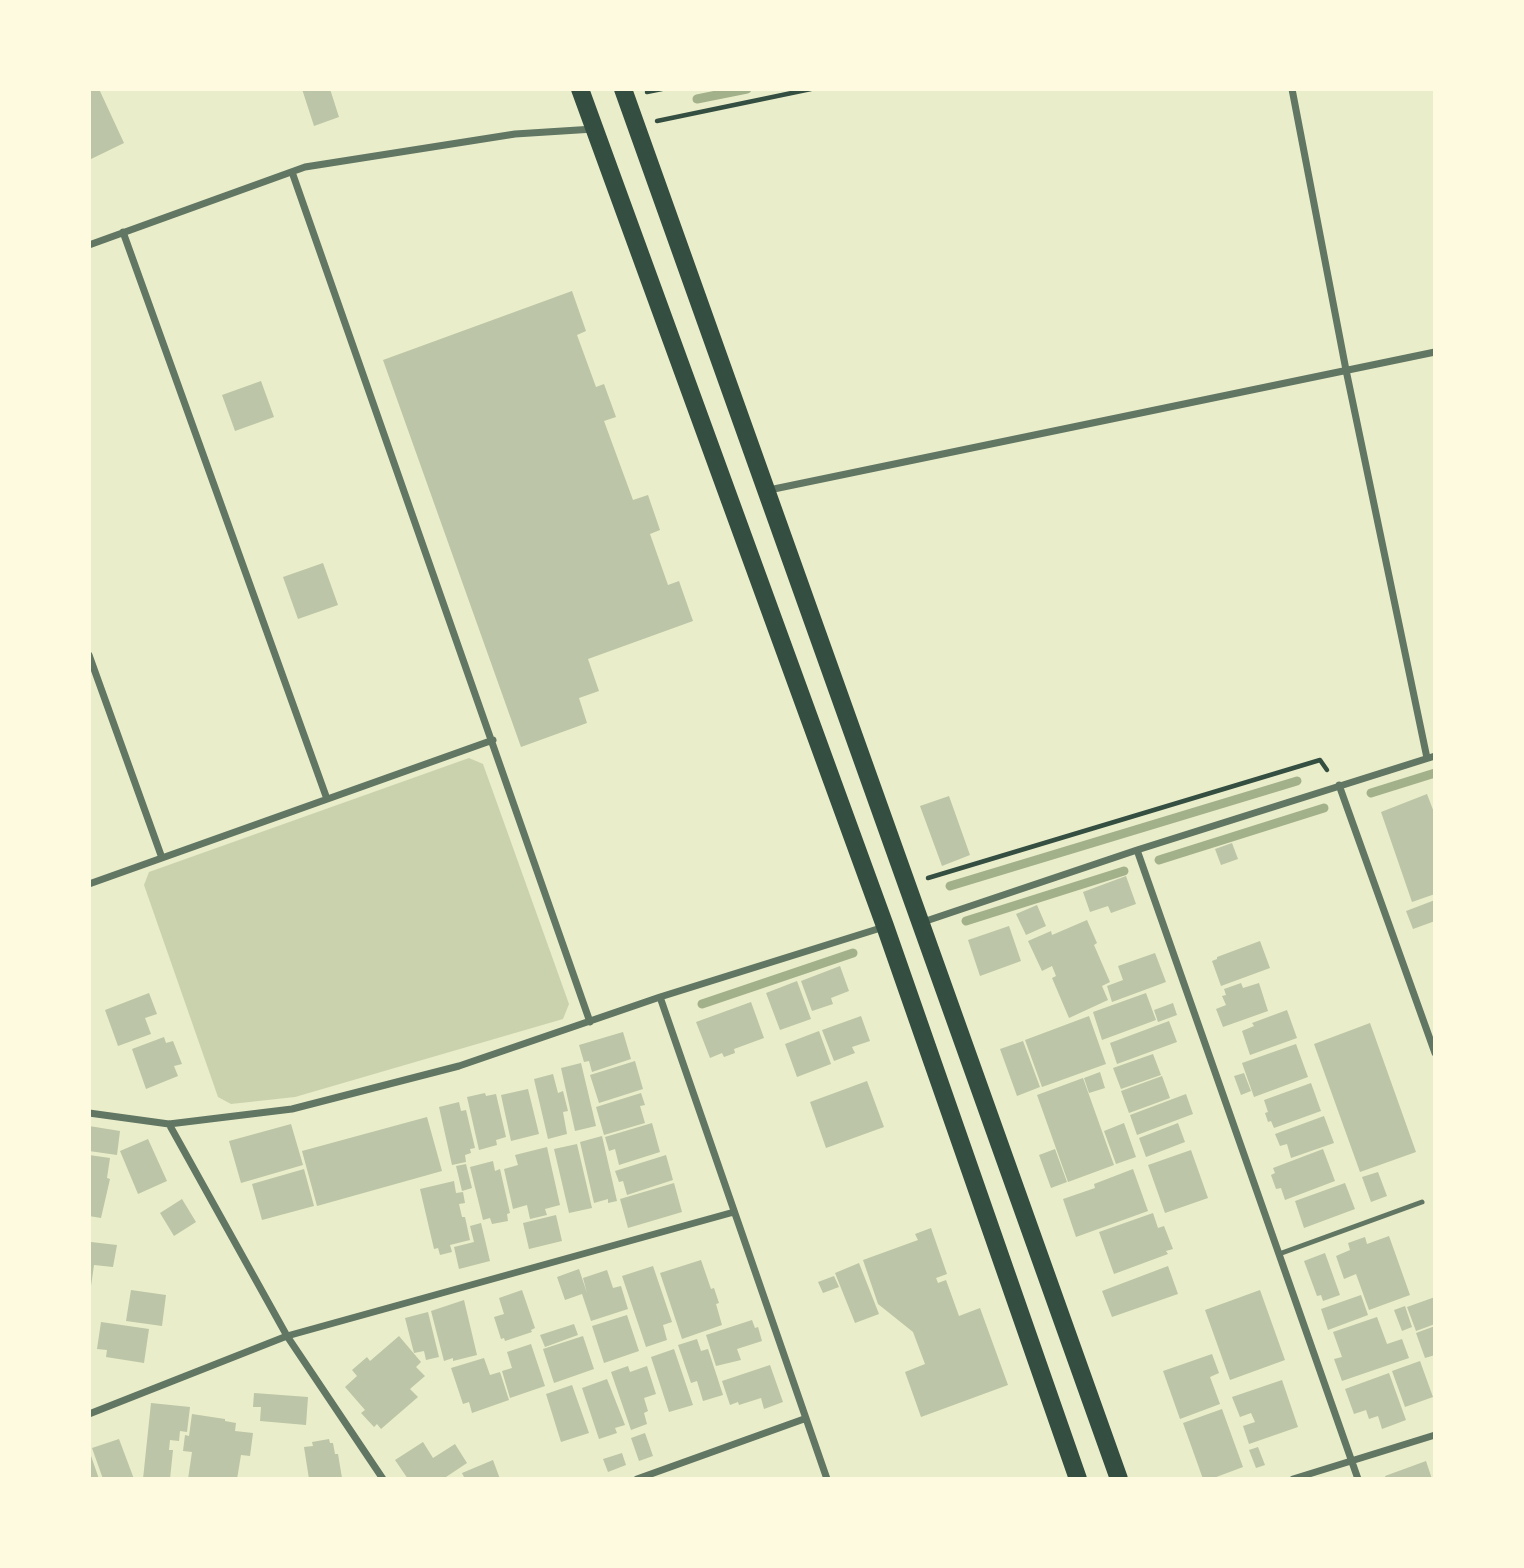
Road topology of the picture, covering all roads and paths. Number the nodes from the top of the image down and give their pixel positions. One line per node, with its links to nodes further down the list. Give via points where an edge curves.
1 (580, 89): 6 (main road)
2 (623, 89): 5 (main road)
3 (811, 89): 5 (path)
4 (1292, 89): 11 (street)
5 (635, 125): 12 (main road)
6 (595, 130): 7 (street, via 515,134); 23 (main road)
7 (292, 172): 8 (street); 14 (street)
8 (124, 232): 9 (street); 17 (street)
9 (89, 245)
10 (1435, 352): 11 (street)
11 (1346, 370): 12 (street); 15 (street)
12 (765, 491): 21 (main road)
13 (89, 655): 19 (street)
14 (493, 740): 17 (street); 25 (street)
15 (1431, 757): 16 (street)
16 (1339, 785): 18 (street); 21 (path, via 1320,760); 26 (street)
17 (327, 799): 19 (street)
18 (1138, 850): 22 (street); 31 (street)
19 (162, 858): 20 (street)
20 (89, 884)
21 (907, 885): 22 (main road)
22 (920, 923): 41 (main road)
23 (885, 926): 24 (street); 40 (main road)
24 (660, 997): 25 (street); 30 (street)
25 (590, 1022): 28 (street, via 460,1066 292,1109)
26 (1435, 1053)
27 (89, 1114): 28 (street)
28 (169, 1124): 32 (street)
29 (1422, 1202): 31 (lane)
30 (734, 1212): 32 (street); 34 (street)
31 (1279, 1254): 36 (street)
32 (287, 1336): 33 (street); 37 (street)
33 (89, 1413)
34 (804, 1419): 38 (street); 39 (street)
35 (1435, 1435): 36 (street)
36 (1352, 1460): 42 (street); 43 (street)
37 (383, 1479)
38 (637, 1479)
39 (827, 1479)
40 (1078, 1479)
41 (1119, 1479)
42 (1293, 1479)
43 (1359, 1479)

